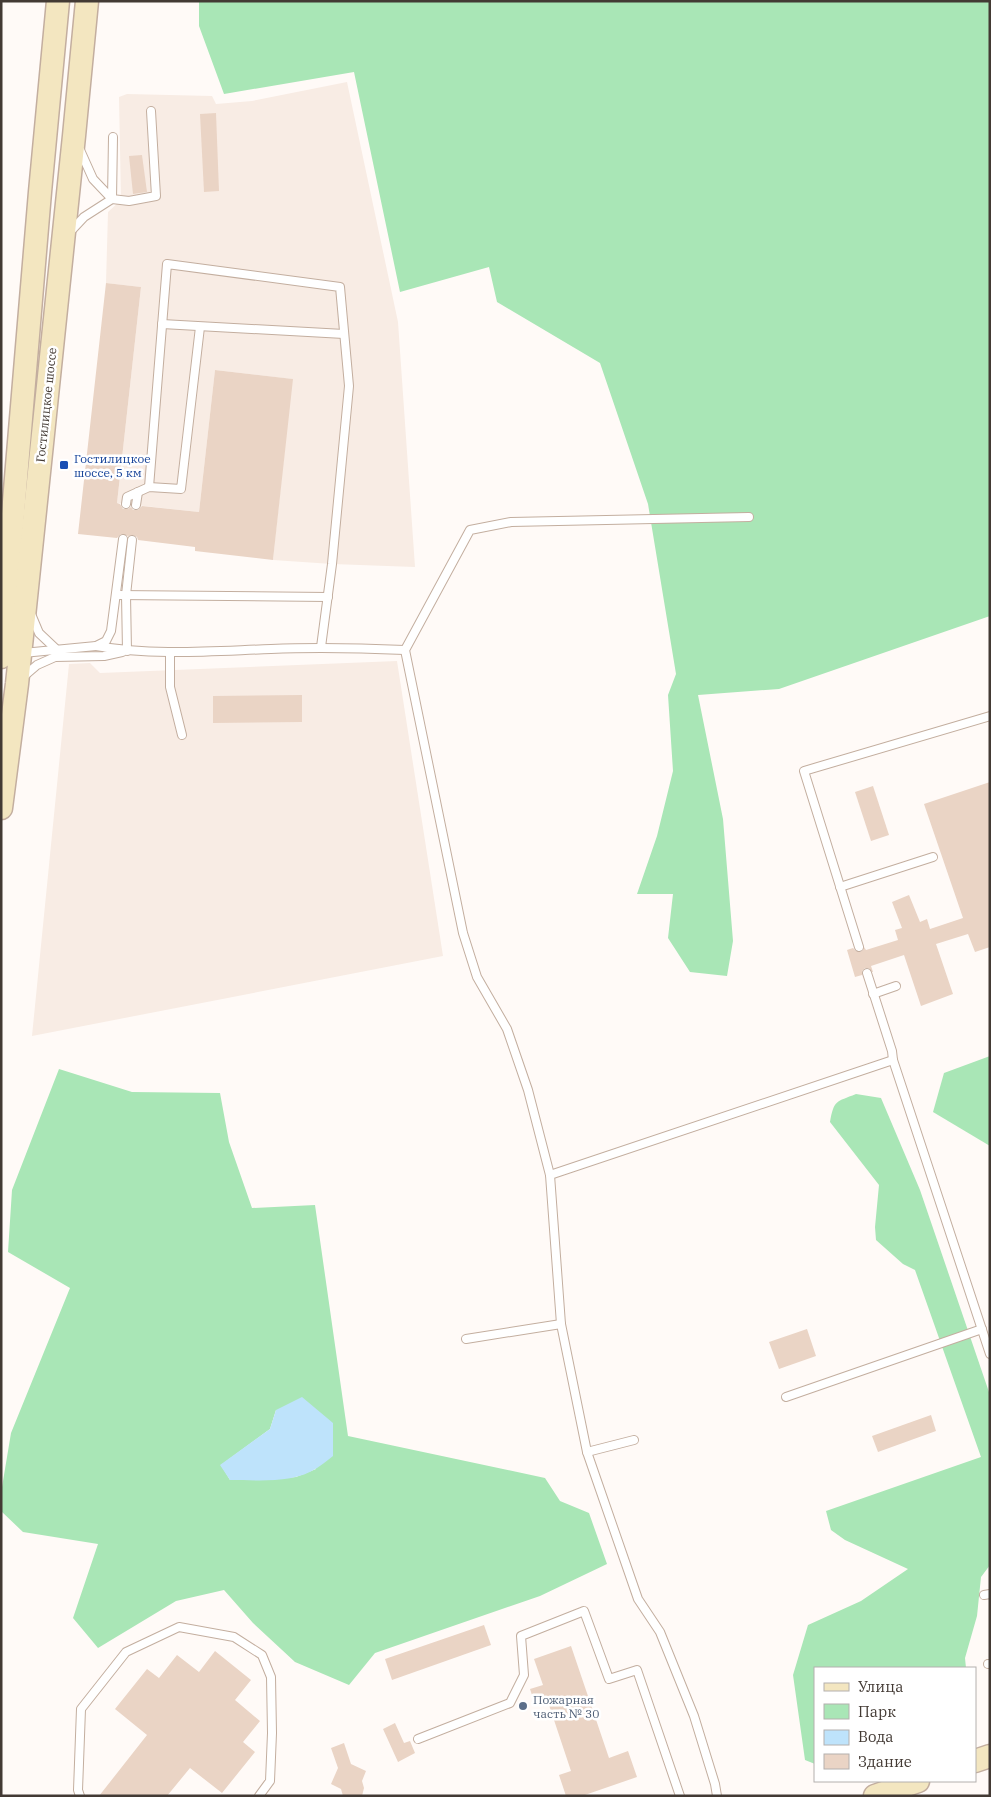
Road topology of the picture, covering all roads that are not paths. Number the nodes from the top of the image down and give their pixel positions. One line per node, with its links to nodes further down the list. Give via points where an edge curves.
1 (58, 1): 28 (main road, Гостилицкое шоссе, via 40,192)
2 (87, 1): 4 (main road, Гостилицкое шоссе)
3 (151, 110): 6 (lane, via 156,196 129,201)
4 (74, 136): 6 (lane, via 93,178); 7 (main road, Гостилицкое шоссе)
5 (113, 137): 6 (lane)
6 (112, 199): 7 (lane, via 84,217)
7 (63, 239): 18 (main road, Гостилицкое шоссе)
8 (162, 324): 9 (lane); 10 (lane, via 167,264 340,287); 11 (lane)
9 (200, 327): 10 (lane); 11 (lane, via 181,489)
10 (344, 334): 21 (lane, via 349,386)
11 (149, 487): 12 (lane)
12 (138, 492): 13 (lane, via 127,497); 14 (lane)
13 (126, 504)
14 (136, 505)
15 (748, 517): 25 (lane, via 511,522 470,530)
16 (123, 539): 19 (lane)
17 (132, 540): 20 (lane)
18 (27, 588): 24 (lane, via 32,618 39,633); 28 (main road, Гостилицкое шоссе)
19 (117, 595): 20 (lane); 22 (lane, via 111,631 106,641)
20 (126, 595): 21 (lane); 26 (lane)
21 (328, 596): 23 (lane)
22 (96, 646): 24 (lane); 26 (lane)
23 (321, 647): 25 (lane); 27 (lane)
24 (56, 650): 28 (lane)
25 (405, 650): 40 (lane, via 463,933 477,977 507,1029 528,1090)
26 (127, 651): 27 (lane); 29 (lane, via 104,656 55,657 37,665)
27 (170, 652): 31 (lane, via 170,687)
28 (7, 655): 29 (main road, Гостилицкое шоссе)
29 (17, 684): 32 (main road, Гостилицкое шоссе)
30 (990, 716): 34 (lane, via 804,771)
31 (182, 735)
32 (1, 808)
33 (933, 857): 34 (lane)
34 (840, 888): 35 (lane)
35 (858, 946)
36 (867, 973): 38 (lane)
37 (896, 986): 38 (lane)
38 (874, 994): 39 (lane)
39 (893, 1060): 40 (lane); 42 (lane)
40 (550, 1175): 41 (lane)
41 (561, 1324): 43 (lane); 47 (lane)
42 (982, 1329): 44 (lane); 45 (lane)
43 (466, 1339)
44 (990, 1354)
45 (786, 1397)
46 (634, 1440): 47 (lane)
47 (587, 1452): 55 (lane, via 638,1599 660,1632 694,1716)
48 (418, 1739): 54 (lane, via 510,1703 524,1675 521,1636 584,1611 609,1679 637,1670)
49 (990, 1756): 50 (main road)
50 (976, 1761)
51 (915, 1782): 56 (main road)
52 (80, 1796): 53 (lane, via 81,1709 126,1652 179,1627 234,1637 262,1655 271,1677 272,1732 270,1781)
53 (259, 1796)
54 (680, 1796)
55 (717, 1796)
56 (875, 1796)

